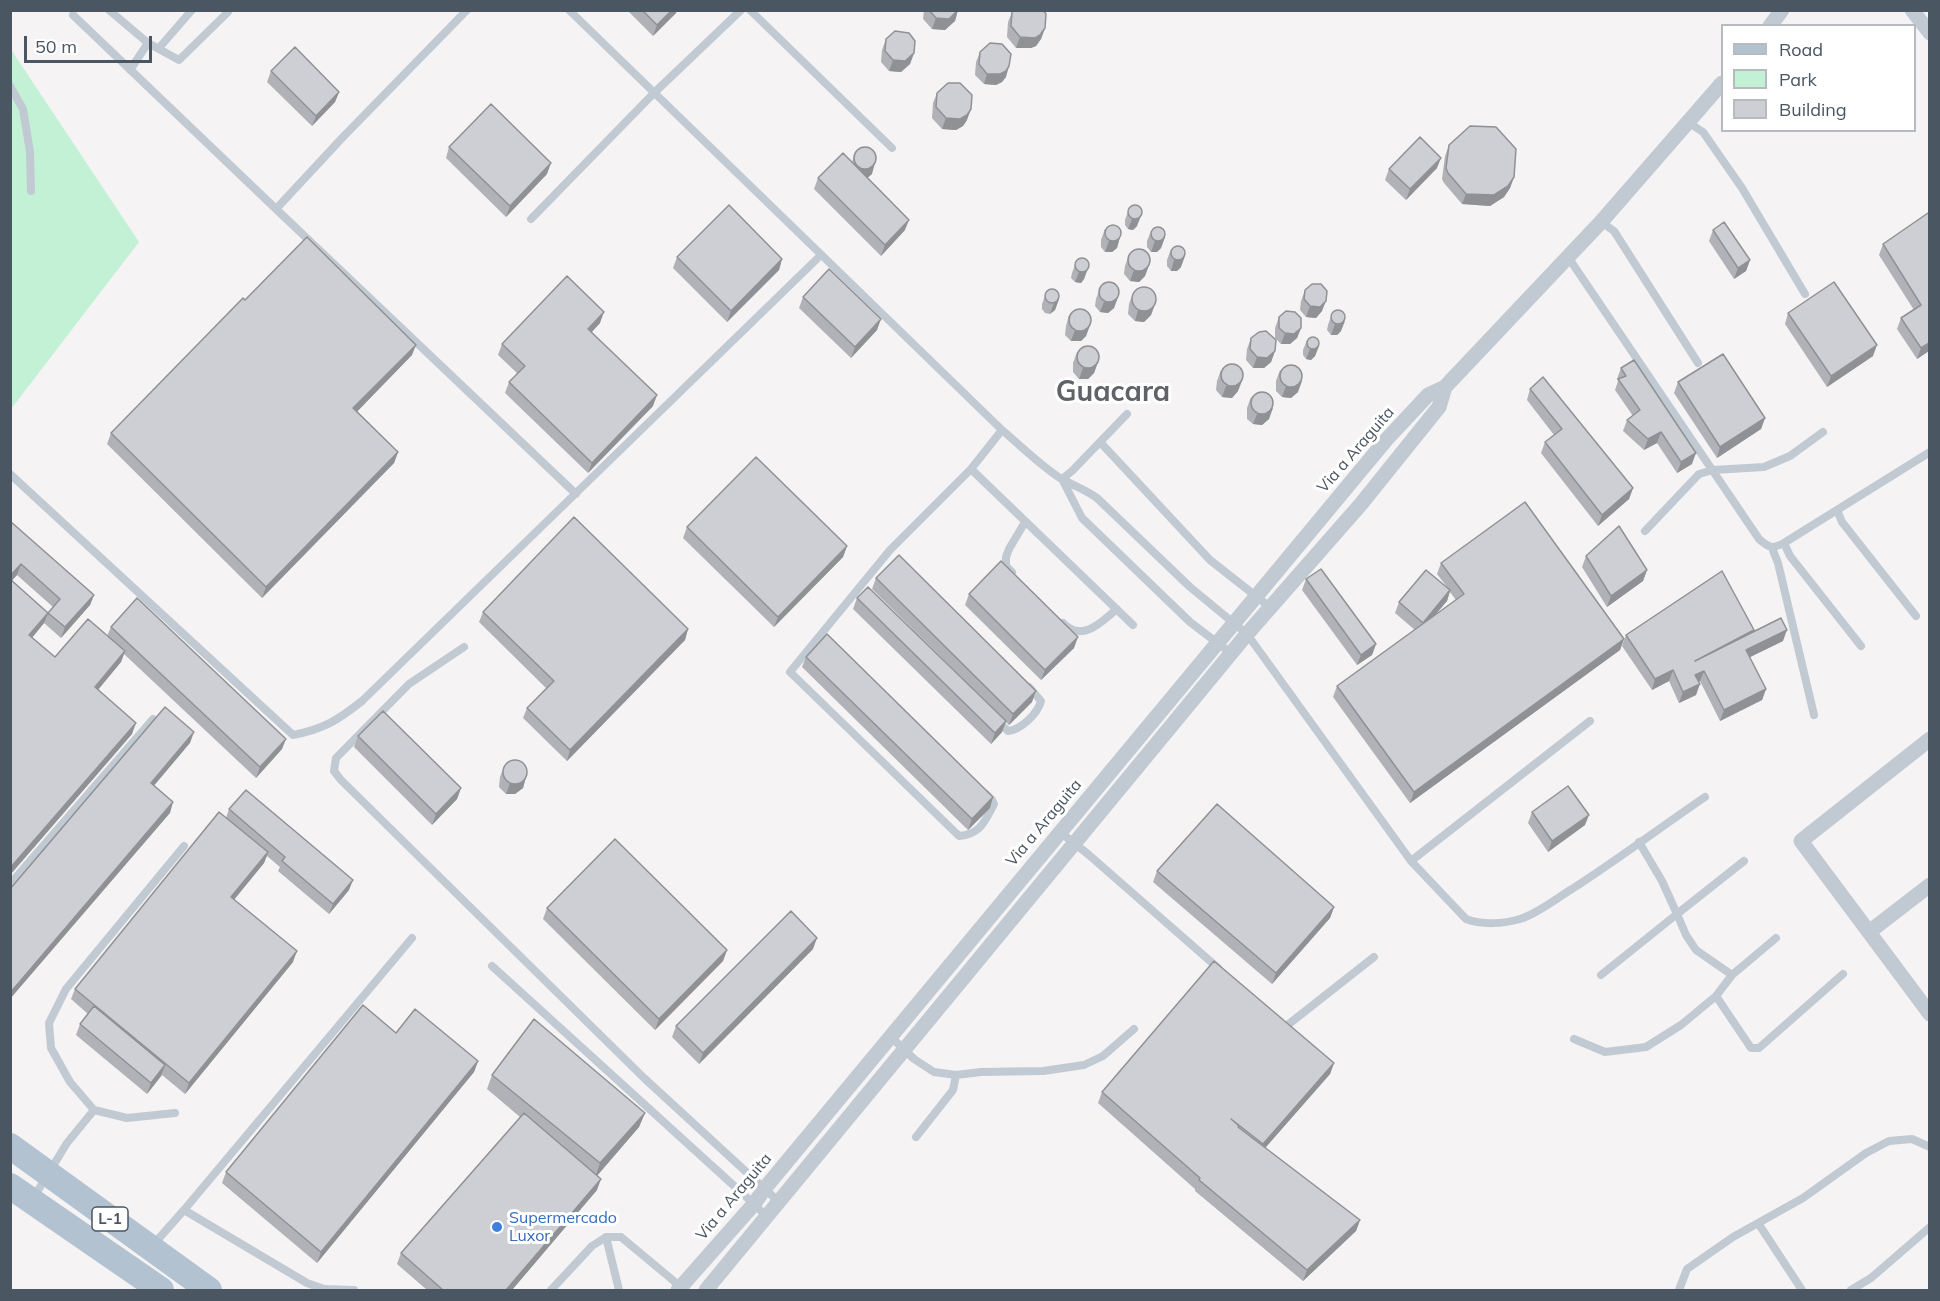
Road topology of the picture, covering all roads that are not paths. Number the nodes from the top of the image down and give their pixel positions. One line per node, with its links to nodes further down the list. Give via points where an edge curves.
1 (109, 10): 13 (lane)
2 (192, 10): 14 (lane)
3 (467, 10): 22 (lane)
4 (569, 10): 18 (lane)
5 (741, 10): 18 (lane)
6 (750, 10): 20 (lane)
7 (1782, 10): 11 (street)
8 (1912, 10): 12 (street)
9 (228, 12): 14 (lane, via 179,60)
10 (74, 15): 15 (lane)
11 (1772, 24)
12 (1928, 29)
13 (148, 43): 14 (lane); 15 (lane)
14 (159, 48)
15 (130, 70): 22 (lane)
16 (1721, 84): 19 (street, Via a Araguita)
17 (10, 86): 21 (lane, via 23,109)
18 (654, 93): 23 (lane); 25 (lane)
19 (1689, 123): 24 (street, Via a Araguita); 27 (lane, via 1704,132 1736,179)
20 (892, 148)
21 (31, 191)
22 (276, 209): 39 (lane)
23 (531, 219)
24 (1601, 222): 26 (street, Via a Araguita); 28 (lane, via 1614,231)
25 (821, 255): 31 (lane); 39 (lane)
26 (1567, 257): 29 (street, Via a Araguita); 36 (lane)
27 (1805, 294)
28 (1698, 363)
29 (1445, 387): 50 (street, Via a Araguita, via 1428,395 1386,440); 51 (street, Via a Araguita, via 1439,406 1361,504)
30 (1127, 414): 33 (lane)
31 (1002, 430): 35 (lane); 38 (lane)
32 (1823, 432): 36 (lane, via 1790,456 1764,467)
33 (1101, 442): 38 (lane); 50 (lane, via 1210,560)
34 (1929, 452): 40 (lane)
35 (971, 469): 41 (lane); 45 (lane)
36 (1713, 470): 42 (lane, via 1700,474); 44 (lane, via 1760,539)
37 (10, 474): 39 (lane, via 293,735 336,721 362,701)
38 (1062, 479): 55 (lane, via 1097,498); 60 (lane, via 1082,518)
39 (576, 494)
40 (1837, 510): 43 (lane); 54 (lane, via 1842,522)
41 (1025, 522): 47 (lane, via 1006,556 1006,566); 52 (lane)
42 (1645, 531)
43 (1784, 543): 44 (lane); 61 (lane)
44 (1772, 548): 66 (lane)
45 (890, 550): 46 (lane); 48 (lane)
46 (898, 558)
47 (1022, 582)
48 (860, 587): 49 (lane); 57 (lane)
49 (868, 595)
50 (1255, 597): 51 (lane); 55 (street, Via a Araguita)
51 (1270, 608): 58 (street, Via a Araguita)
52 (1117, 609): 53 (lane, via 1084,632 1070,630); 56 (lane)
53 (1054, 614)
54 (1916, 616)
55 (1233, 623): 58 (lane); 60 (street, Via a Araguita)
56 (1133, 625)
57 (823, 632): 59 (lane); 70 (lane, via 790,672 797,680 959,836 971,835 982,826 994,804)
58 (1247, 634): 63 (street, Via a Araguita); 76 (lane)
59 (831, 641)
60 (1217, 643): 63 (lane); 72 (street, Via a Araguita)
61 (1861, 646)
62 (464, 647): 107 (lane, via 409,684 336,758 334,771 644,1078)
63 (1232, 654): 74 (street, Via a Araguita)
64 (1021, 679): 65 (lane, via 1037,695 1040,706 1015,730 1008,731)
65 (992, 715)
66 (1814, 715)
67 (153, 719): 78 (lane)
68 (1590, 721): 76 (lane)
69 (1929, 739): 81 (street, via 1801,841)
70 (984, 792)
71 (1705, 797): 73 (lane)
72 (1060, 832): 74 (lane); 96 (street, Via a Araguita)
73 (1639, 842): 76 (lane, via 1616,861 1522,919 1499,922 1466,920); 80 (lane)
74 (1074, 843): 86 (lane); 98 (street, Via a Araguita)
75 (184, 846): 100 (lane, via 66,989 49,1023 51,1048 70,1082)
76 (1411, 861)
77 (1744, 861): 80 (lane)
78 (10, 884)
79 (1929, 885): 81 (street)
80 (1677, 914): 88 (lane); 89 (lane, via 1696,950)
81 (1869, 932): 91 (street)
82 (412, 938): 111 (lane)
83 (1776, 938): 89 (lane)
84 (1374, 957): 93 (lane)
85 (492, 966): 110 (lane)
86 (1223, 973)
87 (1843, 974): 90 (lane, via 1759,1048 1750,1048)
88 (1601, 975)
89 (1732, 975): 90 (lane)
90 (1716, 996): 97 (lane, via 1646,1047 1605,1052)
91 (1929, 1014)
92 (1276, 1019): 93 (lane)
93 (1285, 1027): 95 (lane)
94 (1134, 1029): 99 (lane, via 1103,1056 1084,1065)
95 (1293, 1035)
96 (890, 1036): 98 (lane); 107 (street, Via a Araguita)
97 (1574, 1039)
98 (903, 1050): 99 (lane, via 934,1072); 109 (street, Via a Araguita)
99 (956, 1075): 102 (lane, via 953,1090)
100 (94, 1110): 101 (lane, via 127,1118); 105 (lane)
101 (175, 1113)
102 (916, 1137)
103 (10, 1146): 105 (main road, L-1)
104 (1929, 1147): 113 (lane, via 1912,1139 1889,1141)
105 (48, 1173): 108 (lane); 116 (main road, L-1)
106 (10, 1185): 108 (main road, L-1)
107 (765, 1188): 109 (lane); 110 (street, Via a Araguita)
108 (32, 1200): 118 (main road, L-1)
109 (780, 1202): 112 (street, Via a Araguita)
110 (754, 1204): 112 (lane); 117 (street, Via a Araguita)
111 (184, 1210): 116 (lane); 120 (lane, via 307,1283)
112 (767, 1217): 124 (street, Via a Araguita)
113 (1758, 1223): 125 (lane, via 1687,1269); 126 (lane)
114 (1929, 1227): 127 (lane, via 1871,1278)
115 (606, 1237): 117 (lane, via 621,1237); 122 (lane, via 592,1246); 123 (lane)
116 (150, 1248): 119 (main road, L-1)
117 (681, 1289)
118 (161, 1290)
119 (209, 1290)
120 (333, 1290): 121 (lane)
121 (354, 1290)
122 (551, 1290)
123 (619, 1290)
124 (706, 1290)
125 (1679, 1290)
126 (1802, 1290)
127 (1851, 1290)

